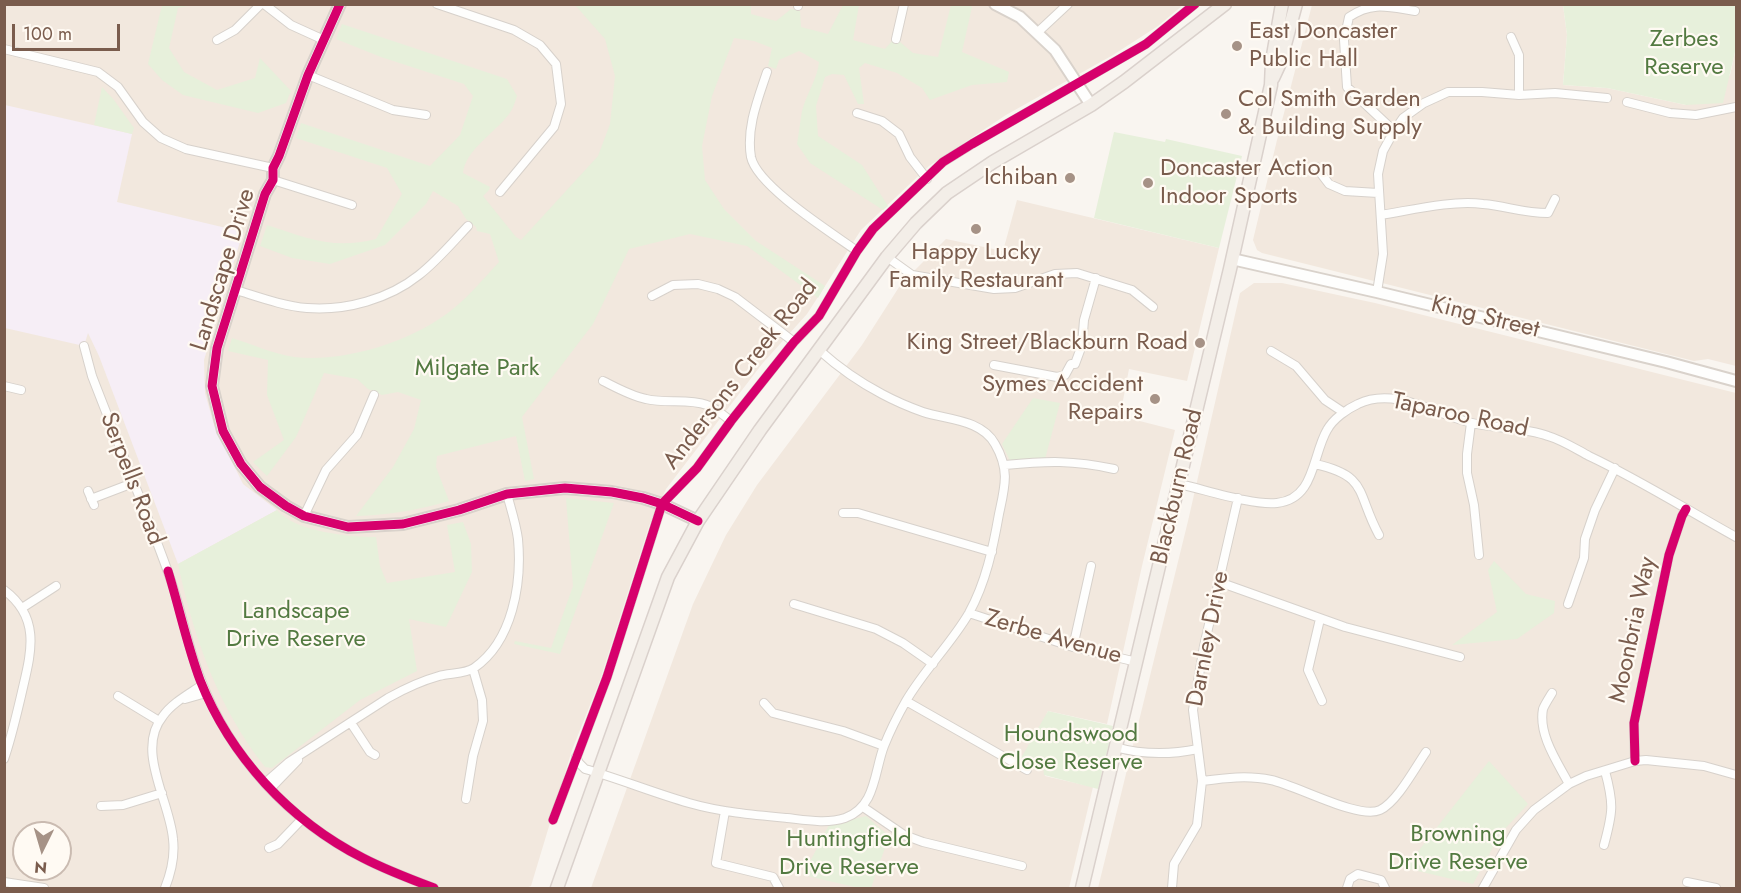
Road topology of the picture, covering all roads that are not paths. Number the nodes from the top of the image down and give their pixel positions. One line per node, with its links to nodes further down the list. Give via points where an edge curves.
1 (262, 4): 15 (street, via 235,30); 16 (street, via 291,25)
2 (340, 4): 16 (street, Landscape Drive)
3 (437, 4): 34 (street, via 514,30 540,45 556,64 561,105 554,127)
4 (904, 4): 14 (street)
5 (995, 4): 12 (street)
6 (1068, 4): 12 (street)
7 (1196, 4): 20 (street, Andersons Creek Road, via 1146,44)
8 (1282, 4): 21 (main road, Blackburn Road)
9 (1296, 4): 21 (main road, Blackburn Road)
10 (1226, 5): 25 (main road, Andersons Creek Road)
11 (1415, 11): 29 (street, via 1380,6 1360,9 1349,17 1344,40 1347,87)
12 (1038, 32): 20 (street)
13 (1511, 37): 22 (street, via 1519,55)
14 (896, 39)
15 (217, 40)
16 (324, 40): 19 (street, Landscape Drive)
17 (4, 50): 31 (street, via 98,72 118,87 142,122 161,138 186,149)
18 (767, 72): 40 (street, via 753,115 752,159 765,180 783,196)
19 (308, 75): 28 (street, via 393,110); 31 (street, Landscape Drive)
20 (1078, 83): 25 (street); 32 (street, Andersons Creek Road, via 943,162)
21 (1270, 85): 42 (main road, Blackburn Road)
22 (1519, 96): 23 (street, via 1555,93); 29 (street, via 1448,92 1403,118)
23 (1607, 98)
24 (1626, 102): 26 (street, via 1696,115)
25 (1091, 105): 41 (main road, Andersons Creek Road, via 947,193)
26 (1737, 107)
27 (857, 113): 32 (street, via 882,121 899,134)
28 (426, 115)
29 (1394, 131): 35 (street, via 1383,152)
30 (1316, 167): 35 (street, via 1329,184 1345,191)
31 (273, 168): 33 (street, Landscape Drive)
32 (927, 179): 40 (street, Andersons Creek Road, via 873,229)
33 (273, 180): 37 (street); 44 (street, Landscape Drive, via 265,194)
34 (500, 192)
35 (1378, 193): 38 (street)
36 (1555, 199): 38 (street, via 1548,213 1527,213 1482,203)
37 (352, 206)
38 (1381, 215): 45 (street, via 1383,254)
39 (468, 226): 44 (street, via 418,276 380,297 355,305 307,308)
40 (856, 251): 48 (street, Andersons Creek Road, via 819,316)
41 (887, 257): 43 (street, via 912,275 994,289 1015,288 1055,274 1077,273); 50 (main road, Andersons Creek Road)
42 (1232, 259): 45 (street, King Street); 66 (main road, Blackburn Road)
43 (1096, 278): 47 (street, via 1132,290); 52 (street, via 1084,320 1082,345 1075,364 1069,366 1065,375 1057,377)
44 (236, 290): 73 (street, Landscape Drive, via 217,348 212,386 223,431 241,464 260,487)
45 (1377, 292): 54 (street, King Street)
46 (652, 296): 48 (street, via 673,285 698,284 718,289 735,297)
47 (1153, 308)
48 (794, 342): 59 (street, Andersons Creek Road)
49 (84, 346): 65 (street, Serpells Road)
50 (819, 350): 62 (street, via 839,368 881,394 982,429 994,442); 74 (main road, Andersons Creek Road)
51 (1271, 351): 58 (street, via 1296,366 1325,400)
52 (993, 364)
53 (603, 381): 59 (street, via 646,399 709,406)
54 (1737, 381)
55 (4, 386): 56 (street)
56 (21, 390)
57 (374, 395): 73 (street, via 357,435 326,470)
58 (1343, 412): 60 (street, Taparoo Road, via 1360,403 1381,399 1404,401); 61 (street, Taparoo Road, via 1328,428)
59 (731, 420): 70 (street, Andersons Creek Road, via 698,468)
60 (1471, 423): 63 (street, Taparoo Road, via 1548,435); 78 (street, via 1467,473)
61 (1315, 464): 69 (street, Taparoo Road, via 1305,488 1294,499 1276,504); 75 (street, via 1347,474 1357,484)
62 (1005, 465): 64 (street, via 1062,461); 77 (street)
63 (1615, 468): 71 (street, Taparoo Road); 84 (street, via 1595,510)
64 (1114, 470)
65 (133, 483): 68 (street); 93 (street, Serpells Road, via 168,571)
66 (1179, 483): 69 (street, Taparoo Road); 90 (main road, Blackburn Road)
67 (507, 494): 70 (street, Landscape Drive, via 565,488 612,492); 73 (street, Landscape Drive, via 403,524 348,527); 92 (street, via 518,537 519,573 510,618 496,648)
68 (91, 498)
69 (1238, 498): 80 (street, Darnley Drive)
70 (662, 504): 74 (street, Landscape Drive); 108 (street, Andersons Creek Road)
71 (1686, 509): 76 (street, Taparoo Road); 110 (street, Moonbria Way, via 1669,555 1634,723)
72 (843, 513): 77 (street, via 858,513)
73 (304, 516)
74 (698, 521): 113 (main road, Andersons Creek Road, via 668,578)
75 (1379, 535)
76 (1737, 537)
77 (992, 552): 86 (street)
78 (1479, 555)
79 (1091, 566): 88 (street)
80 (1219, 582): 87 (street); 105 (street, Darnley Drive, via 1193,710)
81 (56, 586): 85 (street)
82 (4, 590): 85 (street)
83 (794, 604): 91 (street, via 876,629)
84 (1568, 604)
85 (22, 608): 102 (street, via 32,644)
86 (969, 613): 88 (street, Zerbe Avenue); 91 (street)
87 (1320, 619): 89 (street); 97 (street, via 1308,670)
88 (1073, 647): 90 (street, Zerbe Avenue)
89 (1460, 657)
90 (1137, 662): 104 (main road, Blackburn Road)
91 (933, 664): 96 (street)
92 (473, 669): 101 (street, via 402,690); 119 (street, via 483,721)
93 (204, 689): 100 (street, via 166,711); 117 (street, Serpells Road, via 230,738)
94 (1552, 693): 116 (street, via 1542,720 1551,750)
95 (118, 696): 100 (street)
96 (906, 701): 103 (street); 111 (street)
97 (1322, 701)
98 (764, 703): 103 (street, via 772,713)
99 (4, 722): 102 (street)
100 (159, 722): 118 (street, via 152,751)
101 (351, 723): 107 (street); 117 (street, via 305,753)
102 (14, 725): 109 (street)
103 (884, 746): 121 (street, via 872,793)
104 (1115, 747): 105 (street, via 1164,754); 135 (main road, Blackburn Road)
105 (1198, 749): 115 (street, Darnley Drive)
106 (1426, 752): 115 (street, via 1392,800 1375,812 1358,811 1271,780 1229,777)
107 (375, 755)
108 (576, 757): 113 (street, via 582,767); 124 (street, Andersons Creek Road)
109 (4, 759)
110 (1635, 761): 112 (street); 114 (street, via 1671,761)
111 (1027, 770)
112 (1605, 771): 116 (street); 125 (street, via 1612,810)
113 (597, 772): 122 (street); 130 (main road, Andersons Creek Road)
114 (1737, 775)
115 (1202, 781): 136 (street, Darnley Drive, via 1197,825 1174,864)
116 (1569, 784): 139 (street, via 1534,810 1516,830)
117 (267, 786): 123 (street, Serpells Road)
118 (162, 794): 120 (street, via 123,805); 132 (street, via 174,850)
119 (466, 799)
120 (101, 806)
121 (862, 807): 122 (street, via 844,819 826,821); 127 (street, via 904,835)
122 (725, 811): 134 (street, via 716,863 773,877)
123 (302, 819): 126 (street); 133 (street, Serpells Road, via 362,858)
124 (553, 820)
125 (1604, 845)
126 (269, 848)
127 (1022, 867)
128 (4, 882): 131 (street)
129 (1688, 882): 140 (street)
130 (556, 887)
131 (44, 888)
132 (165, 888)
133 (434, 888)
134 (779, 888)
135 (1082, 888)
136 (1172, 888)
137 (1347, 888): 138 (street, via 1350,879 1358,874 1381,880)
138 (1385, 888)
139 (1483, 888)
140 (1716, 888)

